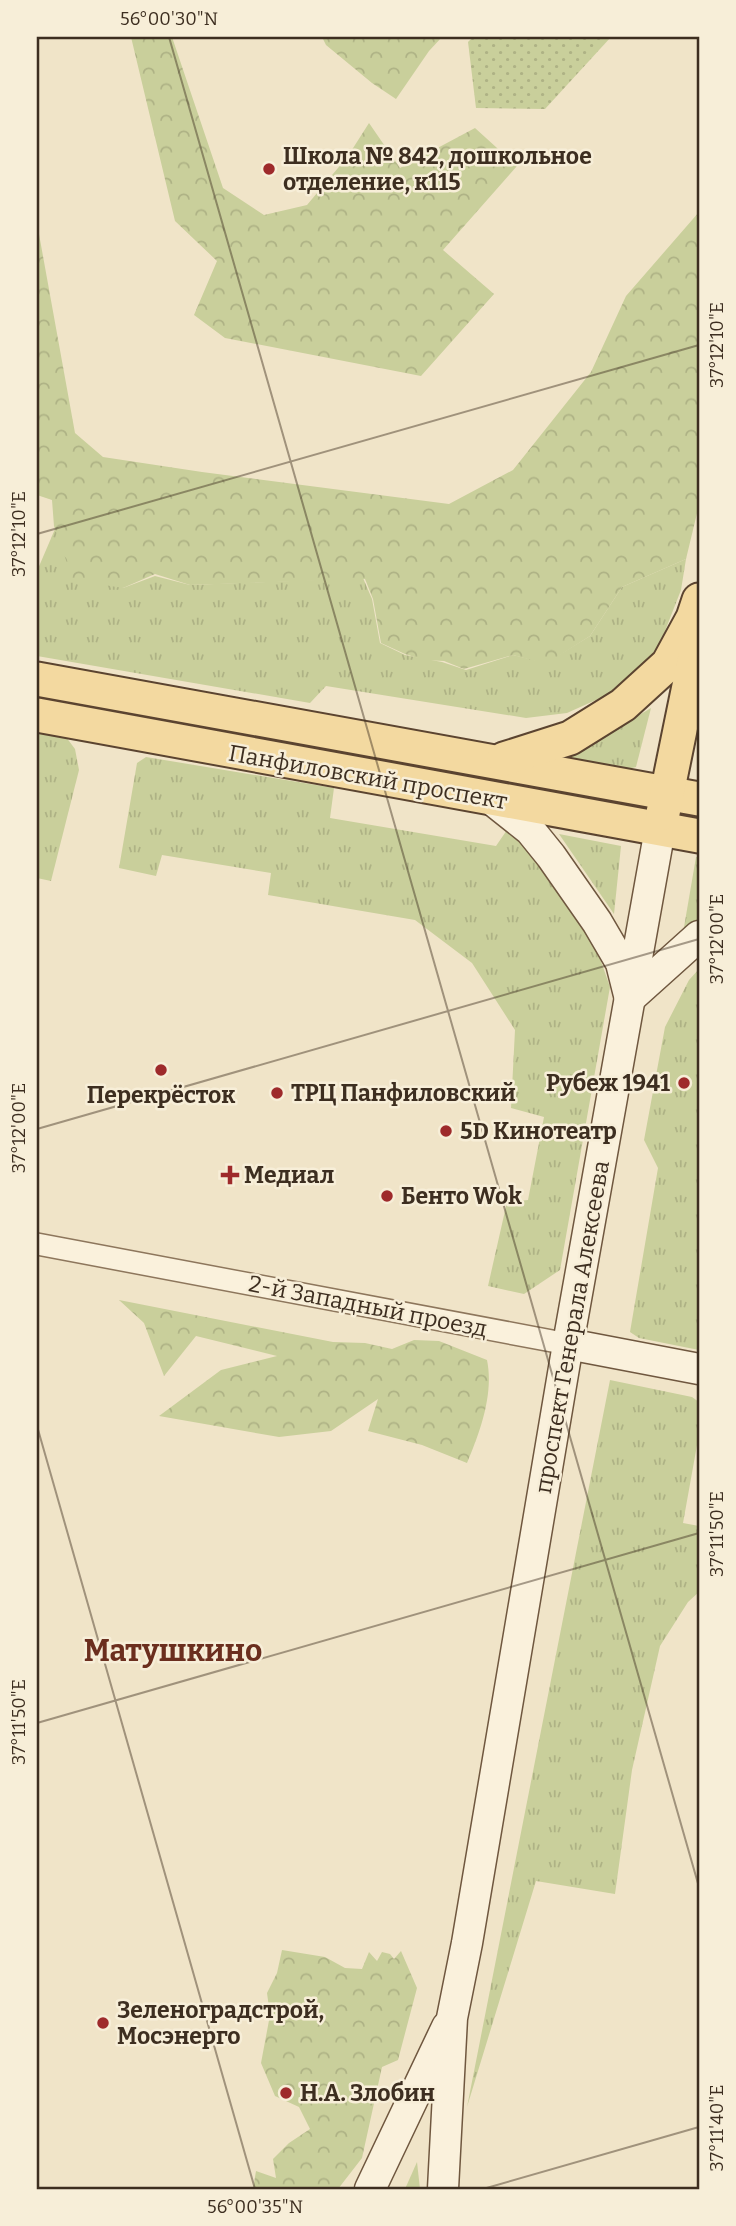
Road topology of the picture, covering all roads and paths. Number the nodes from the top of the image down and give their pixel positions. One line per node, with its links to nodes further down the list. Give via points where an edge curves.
1 (699, 600): 5 (main road, via 668,664 623,705 570,738)
2 (699, 637): 6 (main road, проспект Генерала Алексеева)
3 (37, 679): 5 (main road, Панфиловский проспект)
4 (37, 715): 7 (main road, Панфиловский проспект)
5 (495, 761): 6 (main road, Панфиловский проспект)
6 (683, 795): 8 (main road, проспект Генерала Алексеева)
7 (491, 799): 8 (main road, Панфиловский проспект); 11 (main road, via 530,830 551,856 621,963)
8 (660, 829): 9 (main road, Панфиловский проспект); 11 (main road, проспект Генерала Алексеева)
9 (699, 836)
10 (699, 936): 11 (main road)
11 (630, 998): 13 (main road, проспект Генерала Алексеева)
12 (37, 1244): 13 (street, 2-й Западный проезд)
13 (568, 1344): 14 (main road, 2-й Западный проезд); 15 (main road, проспект Генерала Алексеева)
14 (699, 1368)
15 (452, 2018): 16 (main road, проспект Генерала Алексеева); 17 (main road, проспект Генерала Алексеева)
16 (370, 2189)
17 (443, 2189)

